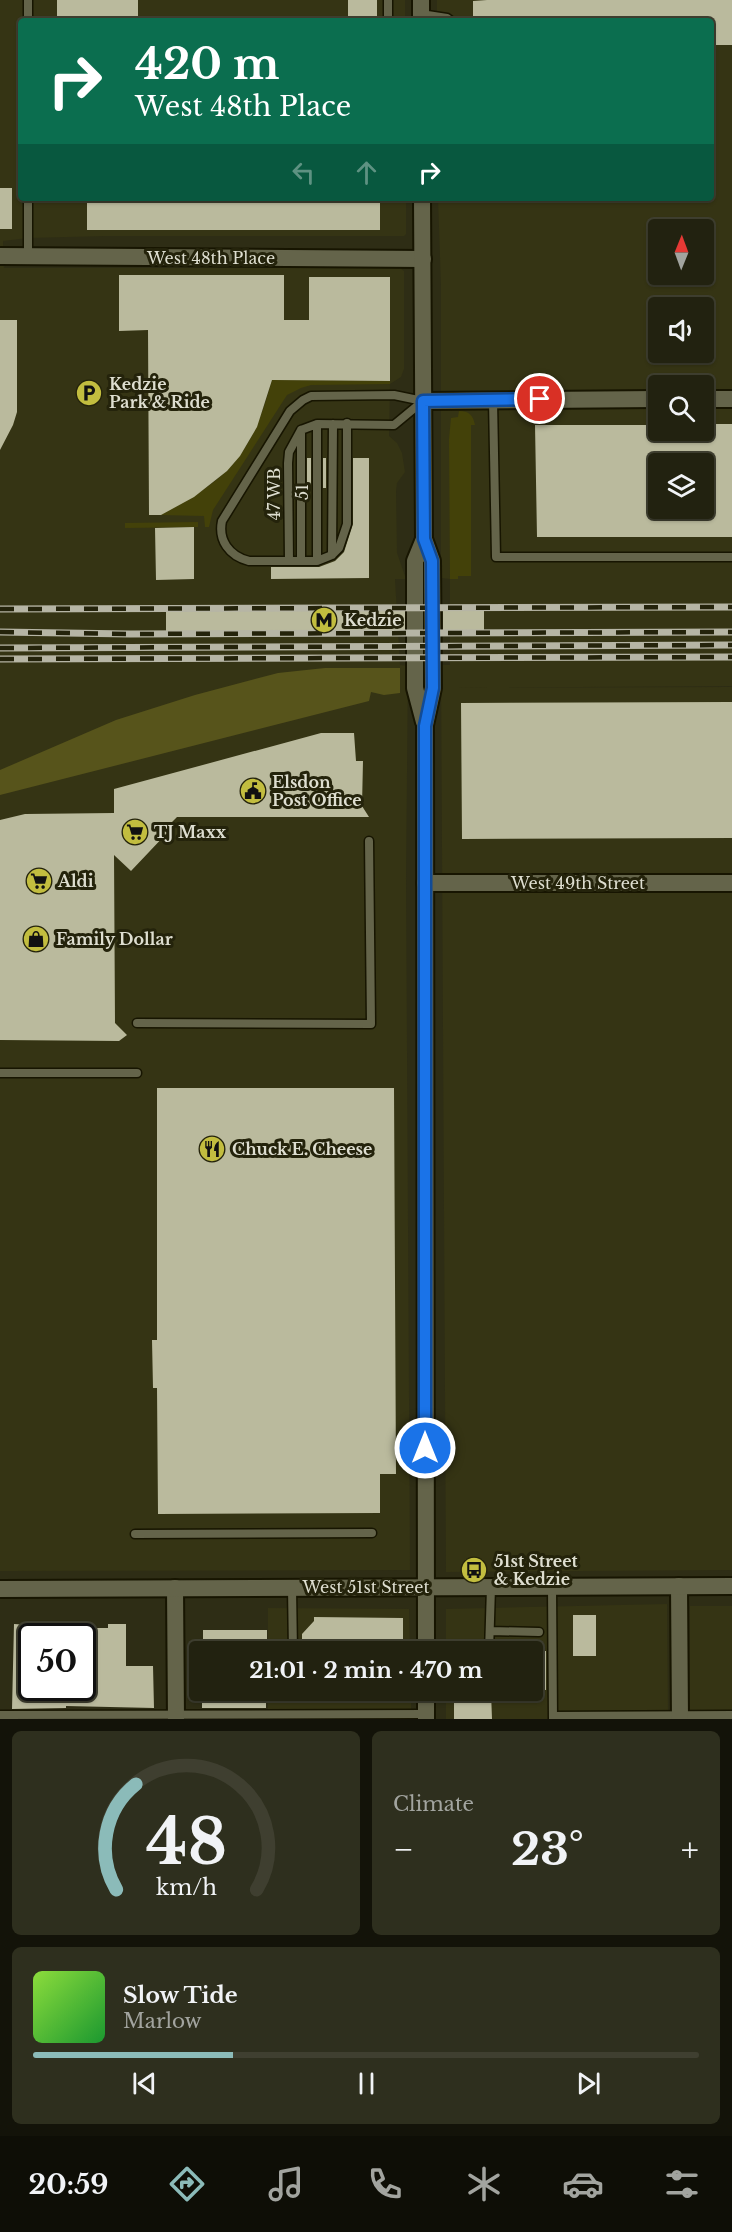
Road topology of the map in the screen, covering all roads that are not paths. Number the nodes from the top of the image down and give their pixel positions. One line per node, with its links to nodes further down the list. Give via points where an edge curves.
1 (28, 0): 4 (lane)
2 (388, 0): 5 (lane)
3 (421, 12): 6 (lane)
4 (28, 18)
5 (388, 18)
6 (447, 18)
7 (28, 201): 10 (lane)
8 (422, 201): 11 (street)
9 (0, 256): 10 (street, West 48th Place)
10 (28, 256): 11 (street, West 48th Place)
11 (423, 259): 16 (street)
12 (648, 399): 15 (street)
13 (714, 399): 14 (street)
14 (732, 399)
15 (493, 400): 16 (street); 22 (lane, via 496,557)
16 (423, 401): 17 (lane, via 393,425); 23 (lane, via 394,395 312,396 290,411 225,513 220,528 224,543 240,559); 27 (street, via 424,539 432,561 433,688 425,726)
17 (347, 423): 19 (lane); 21 (lane, via 347,524 339,548)
18 (317, 424): 19 (lane); 20 (lane); 25 (lane, 51)
19 (333, 424): 21 (lane)
20 (302, 430): 23 (lane, 47 WB, via 289,452); 24 (lane)
21 (332, 555): 25 (lane)
22 (732, 557)
23 (289, 560): 24 (lane)
24 (301, 560): 25 (lane)
25 (317, 561)
26 (369, 841): 29 (lane, via 371,1024)
27 (424, 883): 28 (street, West 49th Street); 36 (street)
28 (732, 884)
29 (137, 1023)
30 (0, 1073): 31 (lane)
31 (137, 1073)
32 (372, 1533): 33 (lane)
33 (135, 1534)
34 (679, 1586): 35 (street, West 51st Street); 38 (street, West 51st Street); 54 (street)
35 (732, 1586)
36 (426, 1587): 37 (street, West 51st Street); 41 (street, West 51st Street); 45 (street)
37 (491, 1587): 38 (street, West 51st Street); 42 (lane)
38 (552, 1587): 55 (lane)
39 (0, 1588): 40 (street, West 51st Street)
40 (175, 1588): 41 (street, West 51st Street); 52 (street)
41 (291, 1588): 44 (lane)
42 (490, 1631): 43 (lane); 46 (lane)
43 (539, 1632)
44 (293, 1641)
45 (426, 1641)
46 (490, 1641)
47 (0, 1715): 51 (lane)
48 (732, 1715): 54 (lane)
49 (370, 1716): 50 (lane); 53 (lane)
50 (426, 1716)
51 (50, 1717): 52 (lane)
52 (176, 1717): 53 (lane)
53 (301, 1717)
54 (680, 1717): 55 (lane)
55 (553, 1718)

